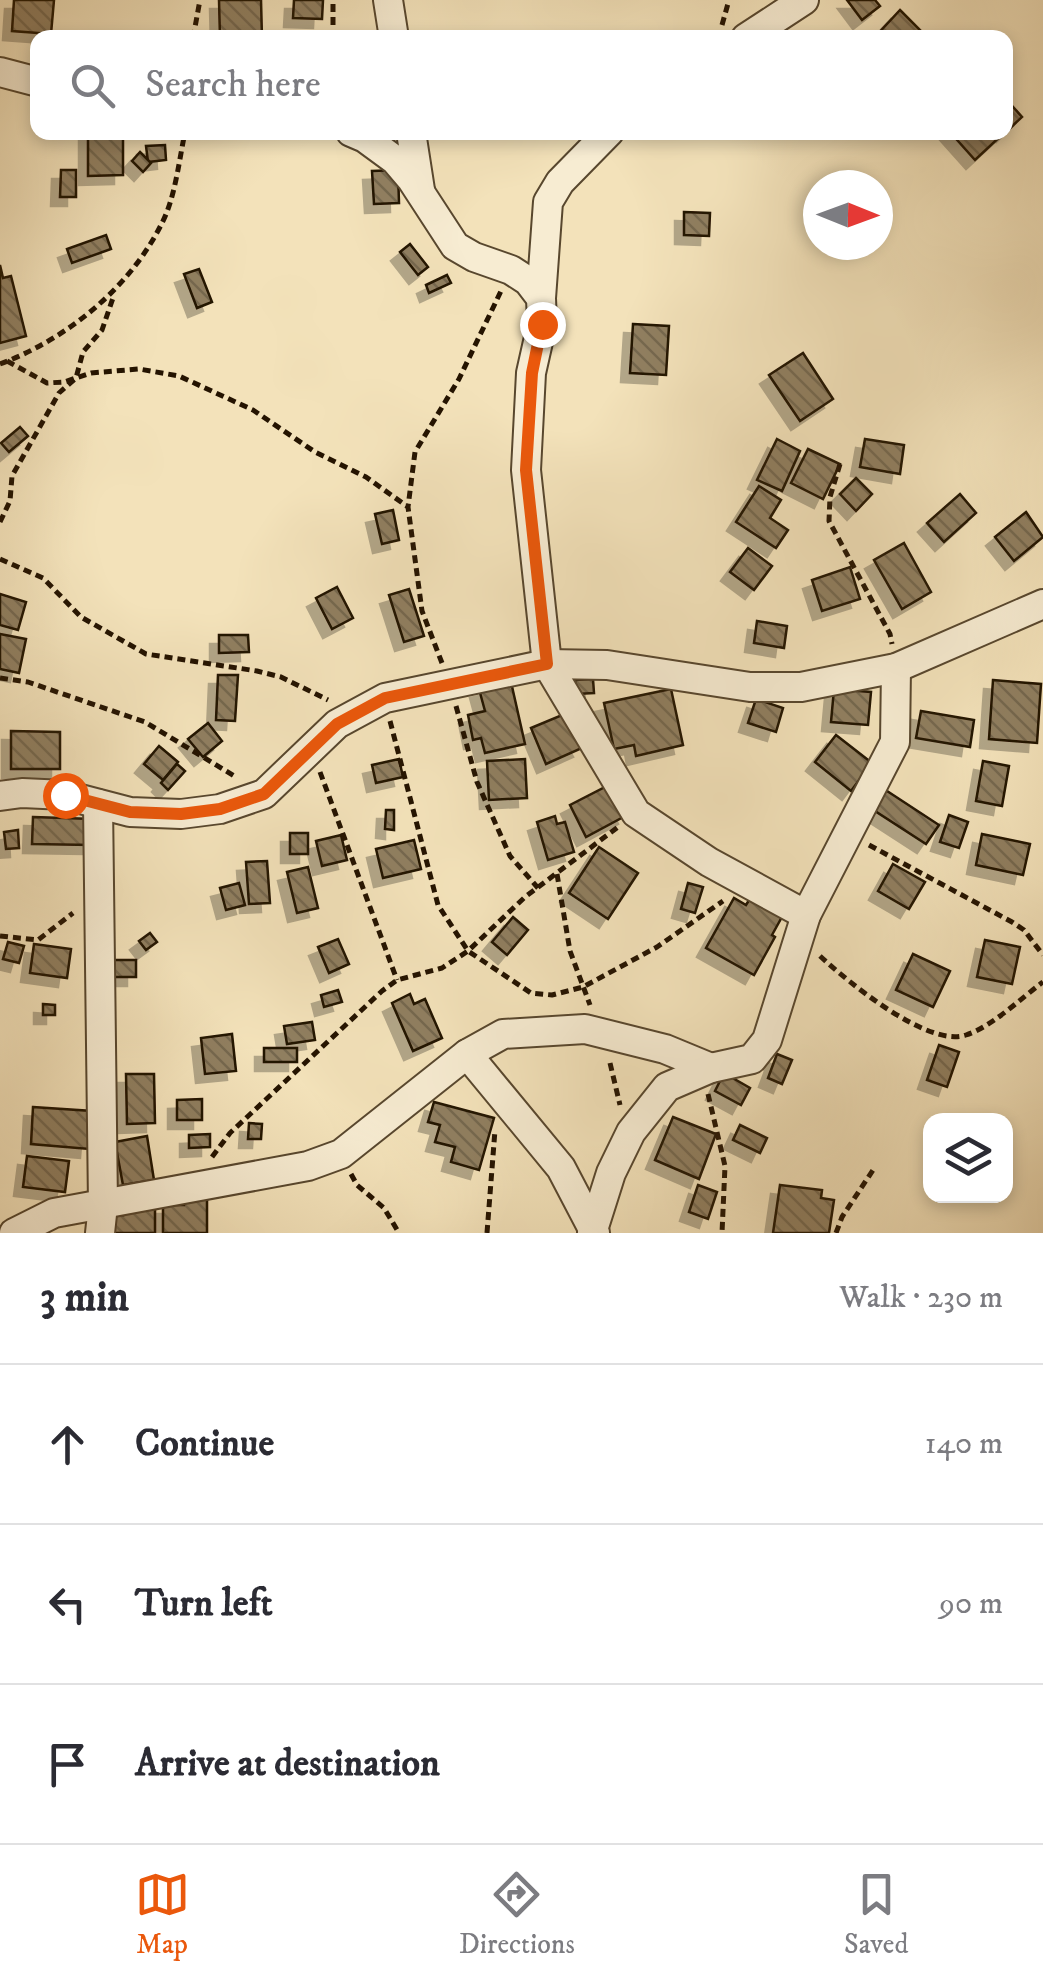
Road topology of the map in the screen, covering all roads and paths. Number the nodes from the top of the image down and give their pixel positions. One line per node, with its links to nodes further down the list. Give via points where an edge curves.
1 (200, 0): 6 (path)
2 (334, 0): 7 (path)
3 (388, 0): 8 (street)
4 (729, 0): 9 (path)
5 (804, 0): 10 (street)
6 (194, 30)
7 (333, 30)
8 (393, 30)
9 (721, 30)
10 (758, 30)
11 (0, 72): 12 (street)
12 (30, 80)
13 (182, 140): 19 (path, via 163,222)
14 (368, 140): 17 (street, via 395,160)
15 (411, 140): 17 (street)
16 (601, 140): 20 (street, via 548,202)
17 (422, 197): 18 (street, via 456,246)
18 (511, 270): 20 (street); 24 (path, via 460,379 416,452)
19 (115, 292): 21 (path); 22 (path)
20 (541, 298): 28 (street, via 526,470)
21 (4, 363): 22 (path, via 47,382)
22 (76, 378): 24 (path, via 139,368 178,376 253,410); 25 (path, via 60,393 12,476)
23 (840, 464): 29 (path, via 829,520 890,634)
24 (408, 507): 31 (path, via 422,612)
25 (0, 522)
26 (0, 559): 33 (path, via 42,578 81,617 146,654 281,677)
27 (1043, 604): 29 (street)
28 (547, 664): 29 (street, via 767,687 802,687); 31 (street); 38 (street)
29 (896, 668): 39 (street, via 895,742)
30 (0, 678): 35 (path, via 144,722)
31 (450, 684): 32 (street); 43 (path, via 477,782 510,856)
32 (385, 698): 33 (street); 46 (path, via 438,905)
33 (353, 712): 34 (street)
34 (312, 751): 35 (street); 48 (path)
35 (264, 794): 37 (street, via 181,814)
36 (0, 796): 37 (street, via 65,795)
37 (98, 804): 42 (street)
38 (636, 814): 40 (path); 41 (street)
39 (849, 834): 44 (street); 47 (path, via 1012,922)
40 (557, 874): 43 (path); 50 (path)
41 (748, 884): 44 (street); 50 (path)
42 (98, 887): 45 (path, via 38,940); 59 (street)
43 (538, 888): 46 (path)
44 (803, 926): 49 (path, via 832,966 917,1028 942,1038 968,1035); 53 (street, via 760,1052)
45 (0, 936)
46 (468, 951): 48 (path, via 442,968); 50 (path, via 531,992)
47 (1043, 956)
48 (396, 980): 58 (path, via 230,1133)
49 (1043, 982)
50 (583, 987): 51 (path)
51 (601, 1034): 52 (street, via 503,1034); 53 (street, via 665,1050); 55 (path)
52 (467, 1054): 54 (street); 56 (street)
53 (704, 1071): 55 (street, via 667,1087); 64 (path, via 722,1147)
54 (499, 1092): 60 (street, via 561,1168); 63 (path)
55 (626, 1143): 60 (street)
56 (340, 1154): 58 (street); 62 (path)
57 (872, 1170): 65 (path)
58 (190, 1188): 59 (street)
59 (101, 1219): 61 (street, via 54,1213)
60 (593, 1230)
61 (14, 1233)
62 (399, 1233)
63 (488, 1233)
64 (722, 1233)
65 (836, 1233)

